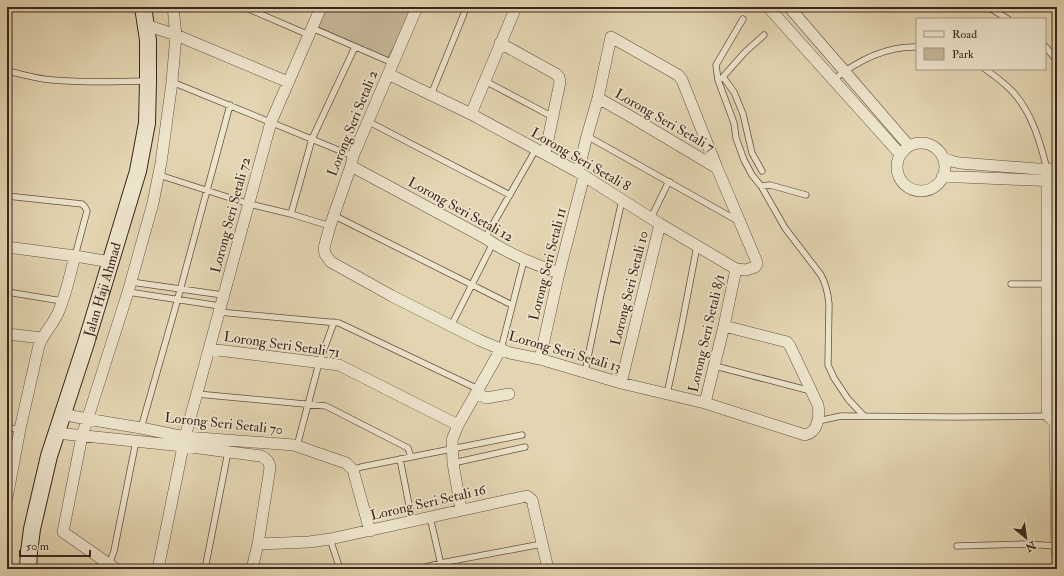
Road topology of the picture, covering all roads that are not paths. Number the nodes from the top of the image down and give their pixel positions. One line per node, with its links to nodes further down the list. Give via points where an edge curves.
1 (143, 7): 14 (street, Jalan Haji Ahmad)
2 (173, 7): 16 (street)
3 (244, 7): 15 (lane)
4 (321, 7): 15 (street, Lorong Seri Setali 72)
5 (404, 7): 11 (street)
6 (466, 7): 35 (lane)
7 (516, 7): 18 (street)
8 (768, 7): 30 (street)
9 (789, 7): 25 (street)
10 (984, 7): 12 (lane)
11 (416, 9): 23 (street, Lorong Seri Setali 2)
12 (1006, 18)
13 (743, 19): 29 (lane, via 716,65)
14 (146, 25): 16 (street); 31 (street, Jalan Haji Ahmad)
15 (310, 32): 19 (lane); 34 (street, Lorong Seri Setali 72)
16 (176, 35): 33 (street); 34 (street)
17 (764, 36): 28 (lane, via 745,52)
18 (500, 42): 32 (street); 39 (street, via 559,77)
19 (355, 47): 23 (lane); 43 (lane)
20 (916, 47): 25 (lane, via 886,51)
21 (1046, 47): 22 (lane)
22 (1057, 61)
23 (393, 63): 27 (street, Lorong Seri Setali 2)
24 (986, 70): 50 (lane, via 1012,90 1024,106)
25 (844, 71): 30 (lane); 44 (street)
26 (7, 72): 31 (lane, via 82,83)
27 (388, 74): 35 (street, Lorong Seri Setali 8); 41 (street, Lorong Seri Setali 2)
28 (724, 77): 29 (lane); 51 (lane, via 734,92 743,114 752,153)
29 (718, 80): 57 (lane, via 744,160)
30 (833, 80): 46 (street)
31 (148, 81): 76 (street, Jalan Haji Ahmad, via 147,123 138,171)
32 (485, 81): 38 (street); 39 (lane)
33 (172, 82): 37 (lane); 53 (street)
34 (288, 82): 40 (street, Lorong Seri Setali 72)
35 (431, 95): 38 (street, Lorong Seri Setali 8)
36 (598, 98): 42 (street, Lorong Seri Setali 11); 49 (street, Lorong Seri Setali 7); 49 (street, Lorong Seri Setali 11, via 611,37 678,75)
37 (230, 105): 40 (lane); 58 (lane)
38 (471, 114): 45 (street, Lorong Seri Setali 8)
39 (553, 117): 45 (street)
40 (271, 122): 43 (lane); 63 (street, Lorong Seri Setali 72)
41 (368, 122): 48 (street, Lorong Seri Setali 2); 59 (lane)
42 (587, 136): 52 (street, Lorong Seri Setali 11); 56 (lane)
43 (312, 139): 48 (lane); 64 (lane)
44 (909, 146): 46 (street); 47 (street, via 925,143 933,146)
45 (540, 152): 52 (street, Lorong Seri Setali 8); 59 (lane)
46 (900, 154): 54 (street, via 897,169 903,183 909,188 931,188)
47 (943, 158): 50 (street, via 960,163); 54 (street)
48 (352, 161): 65 (street, Lorong Seri Setali 2); 69 (street, Lorong Seri Setali 12)
49 (717, 168): 67 (street)
50 (1052, 169): 55 (street)
51 (762, 171)
52 (581, 174): 62 (street, Lorong Seri Setali 8); 78 (street, Lorong Seri Setali 11)
53 (159, 175): 58 (lane); 82 (street)
54 (942, 177): 55 (street)
55 (1052, 181): 74 (street)
56 (670, 182): 66 (lane); 67 (lane)
57 (761, 186): 60 (lane, via 770,185); 110 (lane, via 785,228 821,275 829,304 828,365 848,399)
58 (207, 190): 63 (lane); 83 (lane)
59 (510, 195): 69 (lane)
60 (806, 195)
61 (7, 196): 73 (lane, via 82,204 87,211)
62 (622, 200): 66 (street, Lorong Seri Setali 8); 100 (lane)
63 (248, 204): 64 (lane); 85 (street, Lorong Seri Setali 72)
64 (291, 214): 68 (lane)
65 (333, 215): 68 (street, Lorong Seri Setali 2); 81 (lane)
66 (655, 221): 70 (street, Lorong Seri Setali 8); 101 (street, Lorong Seri Setali 10)
67 (740, 222): 77 (street, via 757,264 746,270)
68 (330, 226): 72 (street, Lorong Seri Setali 2, via 324,248)
69 (489, 241): 75 (street, Lorong Seri Setali 12); 81 (lane)
70 (697, 245): 77 (street, Lorong Seri Setali 8); 106 (lane)
71 (7, 247): 73 (street)
72 (325, 254): 91 (street, Lorong Seri Setali 13, via 331,262)
73 (75, 256): 76 (street); 87 (street)
74 (1052, 258): 80 (street)
75 (524, 260): 78 (street, Lorong Seri Setali 12); 88 (lane)
76 (110, 262): 109 (street, Jalan Haji Ahmad)
77 (736, 269): 92 (street, Lorong Seri Setali 8/1)
78 (559, 274): 97 (street, Lorong Seri Setali 11)
79 (1011, 284): 80 (lane)
80 (1047, 284): 112 (street, via 1047,409)
81 (471, 285): 88 (lane); 91 (lane)
82 (130, 287): 83 (lane); 86 (lane); 111 (street)
83 (180, 288): 85 (lane); 86 (lane)
84 (7, 292): 87 (lane)
85 (223, 295): 89 (street, Lorong Seri Setali 72)
86 (177, 299): 89 (lane); 116 (lane)
87 (62, 301): 94 (street)
88 (512, 305): 96 (lane)
89 (219, 309): 90 (lane); 95 (street, Lorong Seri Setali 72)
90 (334, 322): 98 (lane); 102 (lane)
91 (450, 326): 96 (street, Lorong Seri Setali 13)
92 (724, 326): 99 (street, Lorong Seri Setali 8/1); 103 (street, via 787,342)
93 (7, 334): 94 (street)
94 (42, 338): 117 (street)
95 (209, 349): 98 (street, Lorong Seri Setali 71); 104 (street, Lorong Seri Setali 72)
96 (500, 349): 97 (street, Lorong Seri Setali 13); 102 (street)
97 (540, 359): 100 (street, Lorong Seri Setali 13)
98 (320, 363): 108 (lane); 113 (street, Lorong Seri Setali 71, via 339,365)
99 (715, 366): 103 (lane); 107 (street, Lorong Seri Setali 8/1)
100 (585, 372): 101 (street, Lorong Seri Setali 13)
101 (621, 382): 106 (street, Lorong Seri Setali 13)
102 (477, 391): 105 (street, via 486,398); 113 (street)
103 (811, 391): 114 (street, via 819,411)
104 (196, 394): 108 (lane); 122 (street, Lorong Seri Setali 72)
105 (509, 394)
106 (666, 394): 107 (street, Lorong Seri Setali 13)
107 (706, 403): 114 (street, Lorong Seri Setali 13, via 805,434 811,432)
108 (309, 404): 123 (lane); 127 (lane, via 326,406 408,448)
109 (62, 414): 111 (street, Lorong Seri Setali 70); 118 (street, Jalan Haji Ahmad)
110 (864, 416): 112 (lane); 114 (lane, via 841,416)
111 (87, 419): 116 (street, Lorong Seri Setali 70); 120 (street)
112 (1055, 422): 129 (street)
113 (458, 425): 125 (street)
114 (816, 425)
115 (7, 428): 117 (lane)
116 (141, 428): 122 (street, Lorong Seri Setali 70)
117 (20, 429): 132 (street)
118 (56, 433): 120 (street); 144 (street, Jalan Haji Ahmad, via 32,530)
119 (522, 435): 125 (lane)
120 (82, 436): 121 (street); 143 (street, via 63,532)
121 (136, 441): 122 (street); 143 (lane)
122 (184, 441): 123 (street, Lorong Seri Setali 70); 126 (street); 145 (street, Lorong Seri Setali 72)
123 (297, 446): 131 (street, Lorong Seri Setali 70, via 346,463)
124 (525, 447): 130 (lane)
125 (451, 449): 127 (lane); 130 (street)
126 (228, 452): 138 (street, via 261,456 267,458 270,464); 146 (lane)
127 (411, 457): 128 (lane)
128 (400, 459): 131 (lane); 135 (lane)
129 (1056, 461): 141 (street)
130 (453, 463): 133 (street)
131 (354, 470): 136 (street)
132 (7, 498)
133 (461, 510): 134 (street, Lorong Seri Setali 16); 139 (street, Lorong Seri Setali 16, via 527,496 532,500)
134 (430, 517): 135 (street, Lorong Seri Setali 16); 142 (lane)
135 (412, 520): 136 (street, Lorong Seri Setali 16)
136 (370, 531): 137 (street, Lorong Seri Setali 16)
137 (330, 539): 138 (street, Lorong Seri Setali 16); 148 (lane)
138 (258, 544): 147 (street)
139 (542, 544): 142 (lane); 150 (street, Lorong Seri Setali 16)
140 (957, 546): 141 (lane, via 1026,544)
141 (1057, 552)
142 (442, 566): 149 (lane)
143 (112, 567)
144 (28, 569)
145 (158, 569)
146 (205, 569)
147 (252, 569)
148 (340, 569)
149 (418, 569)
150 (548, 569)

